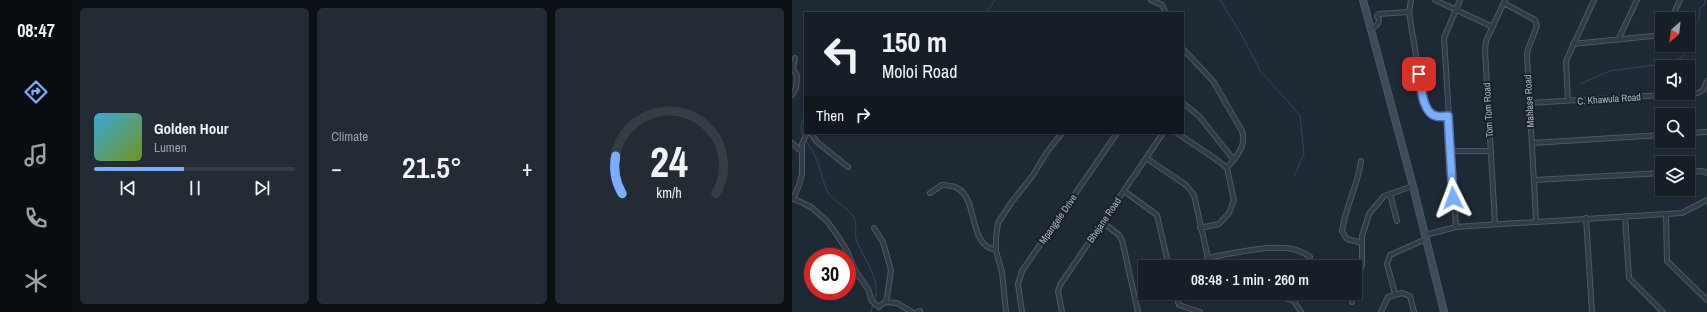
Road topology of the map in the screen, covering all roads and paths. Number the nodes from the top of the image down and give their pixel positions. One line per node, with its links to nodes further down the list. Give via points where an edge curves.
1 (1151, 0): 11 (street, via 1162,6)
2 (1363, 0): 15 (street)
3 (1411, 0): 12 (street)
4 (1435, 0): 10 (street)
5 (1460, 0): 10 (street)
6 (1594, 0): 18 (street)
7 (1637, 0): 17 (street)
8 (1680, 0): 13 (street)
9 (1505, 1): 14 (street, Tom Tom Road); 24 (street, Mahlase Road, via 1535,20 1537,26 1527,56)
10 (1456, 10): 14 (street); 26 (street, via 1444,38)
11 (1165, 12)
12 (1409, 12): 15 (street, via 1379,14 1379,23 1376,27); 26 (street, via 1424,103 1434,116)
13 (1674, 12)
14 (1493, 27): 38 (street, Tom Tom Road, via 1486,41 1485,50)
15 (1370, 28): 50 (street)
16 (1655, 36): 17 (street)
17 (1618, 40): 18 (street)
18 (1573, 44): 23 (street, via 1565,65)
19 (1184, 49): 42 (street, via 1213,81 1242,130 1243,143)
20 (795, 58): 22 (street, via 793,69 797,76 796,88)
21 (1707, 82): 23 (street, C. Khawula Road, via 1698,93)
22 (792, 95)
23 (1568, 101): 24 (street, C. Khawula Road)
24 (1528, 103): 37 (street, Mahlase Road)
25 (1184, 104): 42 (street, via 1199,116)
26 (1448, 116): 39 (street)
27 (1707, 132): 28 (street)
28 (1695, 133)
29 (812, 134): 44 (street, via 816,142)
30 (1061, 134): 68 (street, via 1002,217 997,228)
31 (1116, 134): 82 (street, Mpangele Drive, via 1022,271 1018,284)
32 (1162, 134): 41 (street, Bhejane Road)
33 (1178, 134): 45 (street)
34 (1655, 135): 37 (street)
35 (805, 136): 40 (street, via 802,144)
36 (792, 143): 40 (street)
37 (1532, 143): 49 (street, Mahlase Road)
38 (1491, 151): 39 (street); 62 (street, Tom Tom Road)
39 (1451, 152): 63 (street)
40 (803, 153): 54 (street, via 802,174)
41 (1146, 158): 51 (street, Bhejane Road); 65 (street, via 1190,189 1194,195)
42 (1234, 160): 45 (street)
43 (1361, 161): 67 (street, via 1357,184 1345,213 1342,231 1347,239)
44 (848, 167)
45 (1227, 168): 65 (street, via 1234,200 1229,213 1219,224)
46 (1695, 172): 48 (street)
47 (1655, 173): 49 (street)
48 (1707, 173)
49 (1534, 180): 59 (street, Mahlase Road)
50 (1413, 186): 53 (street); 66 (street)
51 (1124, 191): 61 (street, Bhejane Road); 71 (street, via 1157,215)
52 (930, 194): 68 (street, via 942,185 960,190 967,198 982,242 988,248)
53 (1390, 194): 60 (street); 67 (street, via 1380,200 1369,214)
54 (792, 199): 78 (street, via 815,210 838,234)
55 (1707, 200): 56 (street, via 1686,212)
56 (1666, 214): 57 (street); 76 (street, via 1667,261)
57 (1625, 216): 58 (street); 91 (street, via 1629,278)
58 (1586, 218): 59 (street); 90 (street)
59 (1536, 220): 62 (street)
60 (1397, 221)
61 (1102, 222): 83 (street, Bhejane Road, via 1059,288); 84 (street, via 1122,240)
62 (1495, 224): 63 (street)
63 (1456, 227): 66 (street)
64 (874, 228): 77 (street, via 883,242 891,266)
65 (1200, 228): 70 (street)
66 (1426, 237): 73 (street, via 1390,255 1387,264); 89 (street)
67 (1362, 243): 72 (street)
68 (996, 250): 81 (street, via 1002,272)
69 (1310, 257): 70 (street, via 1296,250 1283,248 1250,250)
70 (1207, 258)
71 (1167, 260)
72 (1362, 260)
73 (1395, 294): 87 (street, via 1387,298); 88 (street, via 1405,293 1410,296)
74 (1177, 300): 85 (street, via 1179,305)
75 (1289, 300): 86 (street, via 1294,302)
76 (1707, 300)
77 (885, 302): 78 (street); 80 (street, via 897,303)
78 (875, 304): 79 (street)
79 (879, 312)
80 (912, 312)
81 (1006, 312)
82 (1022, 312)
83 (1062, 312)
84 (1138, 312)
85 (1200, 312)
86 (1301, 312)
87 (1381, 312)
88 (1414, 312)
89 (1444, 312)
90 (1592, 312)
91 (1663, 312)

